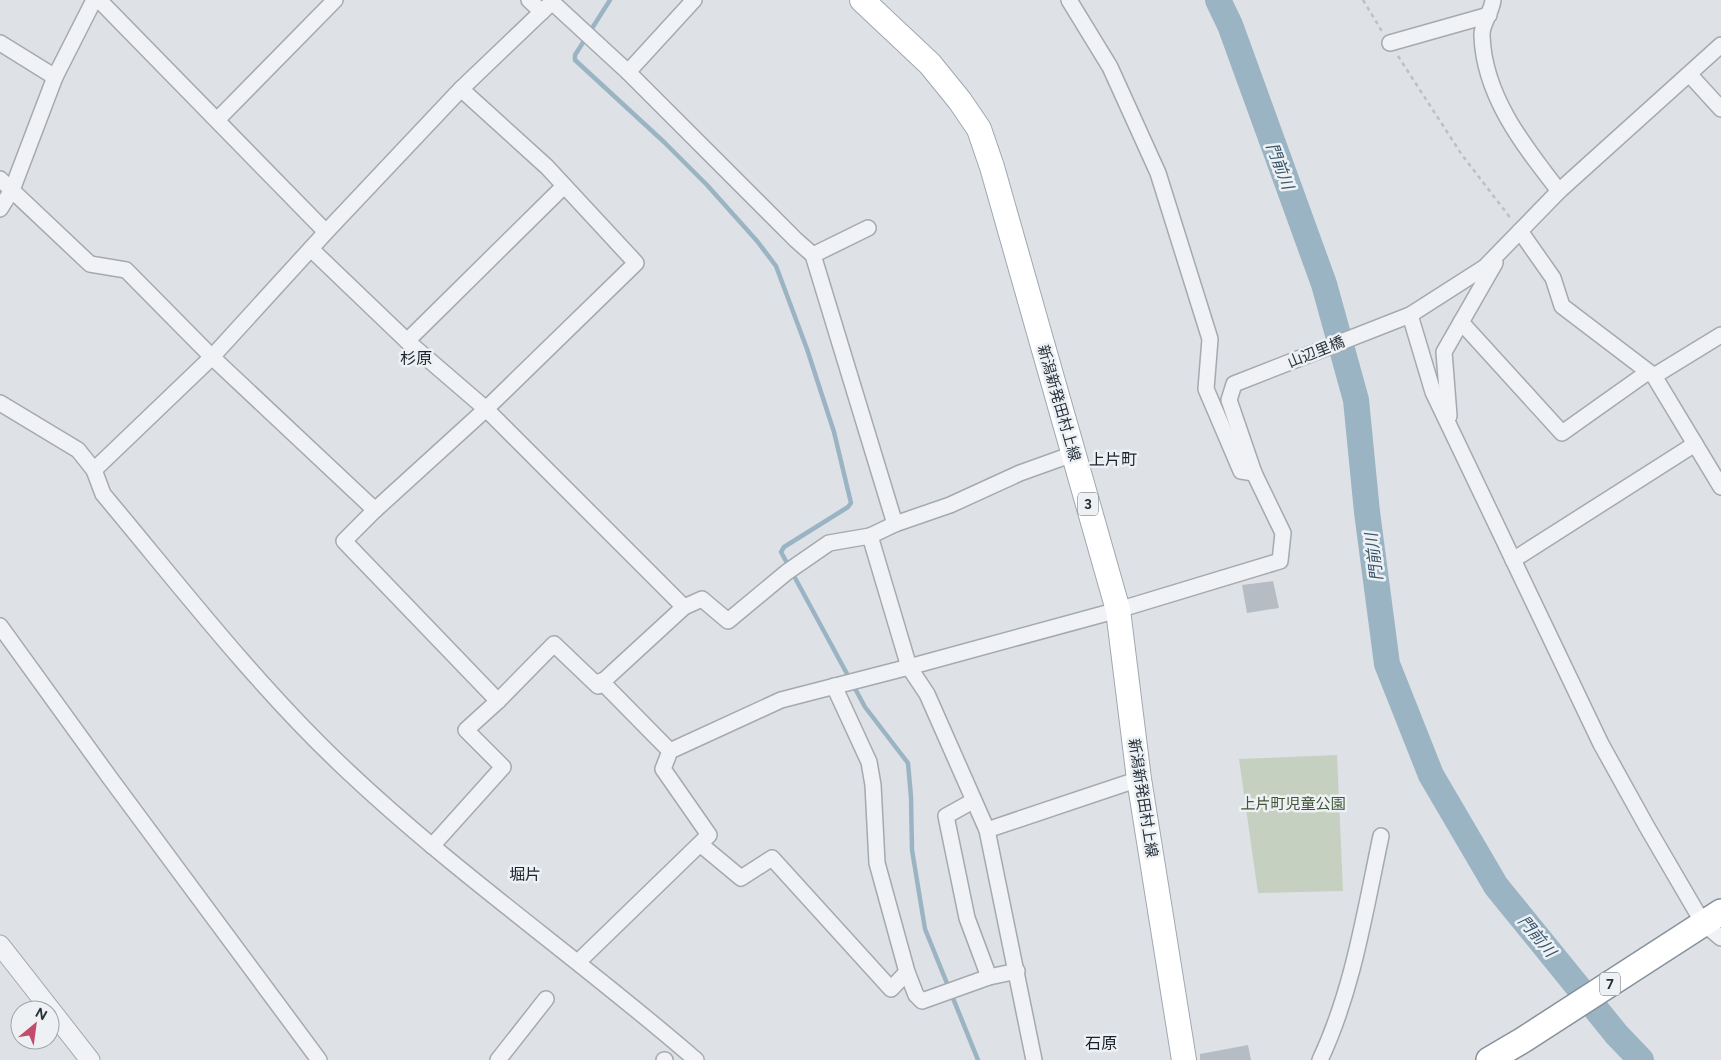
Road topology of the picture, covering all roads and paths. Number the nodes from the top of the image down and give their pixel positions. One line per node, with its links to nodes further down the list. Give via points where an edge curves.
1 (94, 0): 16 (street)
2 (99, 0): 19 (street)
3 (335, 0): 19 (street)
4 (529, 0): 10 (street)
5 (694, 0): 14 (street)
6 (862, 0): 41 (main road, 新潟新発田村上線 / 3, via 930,64 979,129)
7 (1069, 0): 43 (street, via 1110,67 1158,173 1210,339 1206,389 1241,471)
8 (1363, 0): 12 (path)
9 (1491, 7): 12 (street); 23 (street, via 1481,34 1488,76 1504,113)
10 (542, 12): 14 (street, via 552,2); 17 (street)
11 (0, 43): 16 (street)
12 (1390, 43): 26 (path, via 1462,155)
13 (1721, 45): 15 (street)
14 (628, 72): 30 (street)
15 (1690, 75): 18 (street); 23 (street)
16 (55, 77): 22 (street)
17 (461, 89): 21 (street); 27 (street)
18 (1721, 109)
19 (217, 120): 27 (street)
20 (0, 179): 22 (street)
21 (564, 186): 34 (street); 38 (street, via 636,263)
22 (12, 190): 24 (street); 35 (street, via 90,264 126,270)
23 (1559, 192): 26 (street)
24 (0, 209)
25 (868, 228): 30 (street)
26 (1520, 231): 29 (street); 36 (street, via 1553,278 1562,306)
27 (326, 232): 28 (street)
28 (312, 249): 34 (street); 35 (street)
29 (1503, 249): 31 (street, 山辺里橋, via 1485,267); 32 (street)
30 (813, 255): 46 (street)
31 (1404, 317): 39 (street); 43 (street, 山辺里橋, via 1234,384 1229,400)
32 (1461, 322): 36 (street, via 1562,433); 39 (street, via 1444,352)
33 (1721, 336): 36 (street)
34 (408, 341): 38 (street)
35 (212, 357): 42 (street); 45 (street)
36 (1651, 374): 40 (street)
37 (0, 403): 42 (street, via 78,450)
38 (486, 409): 45 (street); 49 (street)
39 (1450, 426): 48 (street)
40 (1694, 444): 44 (street); 48 (street)
41 (1074, 454): 46 (street); 50 (main road, 新潟新発田村上線 / 3)
42 (94, 470): 62 (street, via 103,494 270,692 339,764)
43 (1254, 472): 50 (street, via 1283,533 1280,562)
44 (1721, 487)
45 (375, 510): 55 (street, via 344,541)
46 (895, 524): 47 (street)
47 (870, 536): 49 (street, via 829,543 787,572 728,621 702,599); 52 (street)
48 (1513, 560): 63 (street, via 1601,744 1647,827)
49 (684, 607): 53 (street)
50 (1118, 610): 52 (street); 57 (main road, 新潟新発田村上線 / 3)
51 (0, 626): 71 (street)
52 (909, 667): 54 (street); 58 (street, via 927,694)
53 (601, 681): 55 (street, via 598,686 554,644); 56 (street)
54 (834, 686): 56 (street, via 781,700); 67 (street, via 869,762 877,863)
55 (498, 701): 62 (street, via 466,730 503,767)
56 (670, 751): 61 (street, via 663,769 709,835)
57 (1139, 780): 59 (street); 75 (main road, 新潟新発田村上線 / 3)
58 (973, 800): 59 (street); 68 (street, via 946,816 966,918)
59 (987, 830): 66 (street)
60 (1381, 836): 76 (street, via 1352,969 1334,1032)
61 (700, 844): 65 (street); 67 (street, via 741,878 772,858 891,989)
62 (432, 846): 65 (street)
63 (1710, 925): 77 (highway, 7)
64 (0, 945): 70 (street)
65 (578, 962): 73 (street)
66 (1016, 971): 68 (street); 74 (street)
67 (907, 972): 68 (street, via 916,995 922,1001)
68 (989, 977)
69 (546, 999): 72 (street)
70 (90, 1060)
71 (319, 1060)
72 (498, 1060)
73 (696, 1060)
74 (1034, 1060)
75 (1184, 1060)
76 (1320, 1060)
77 (1489, 1060)

